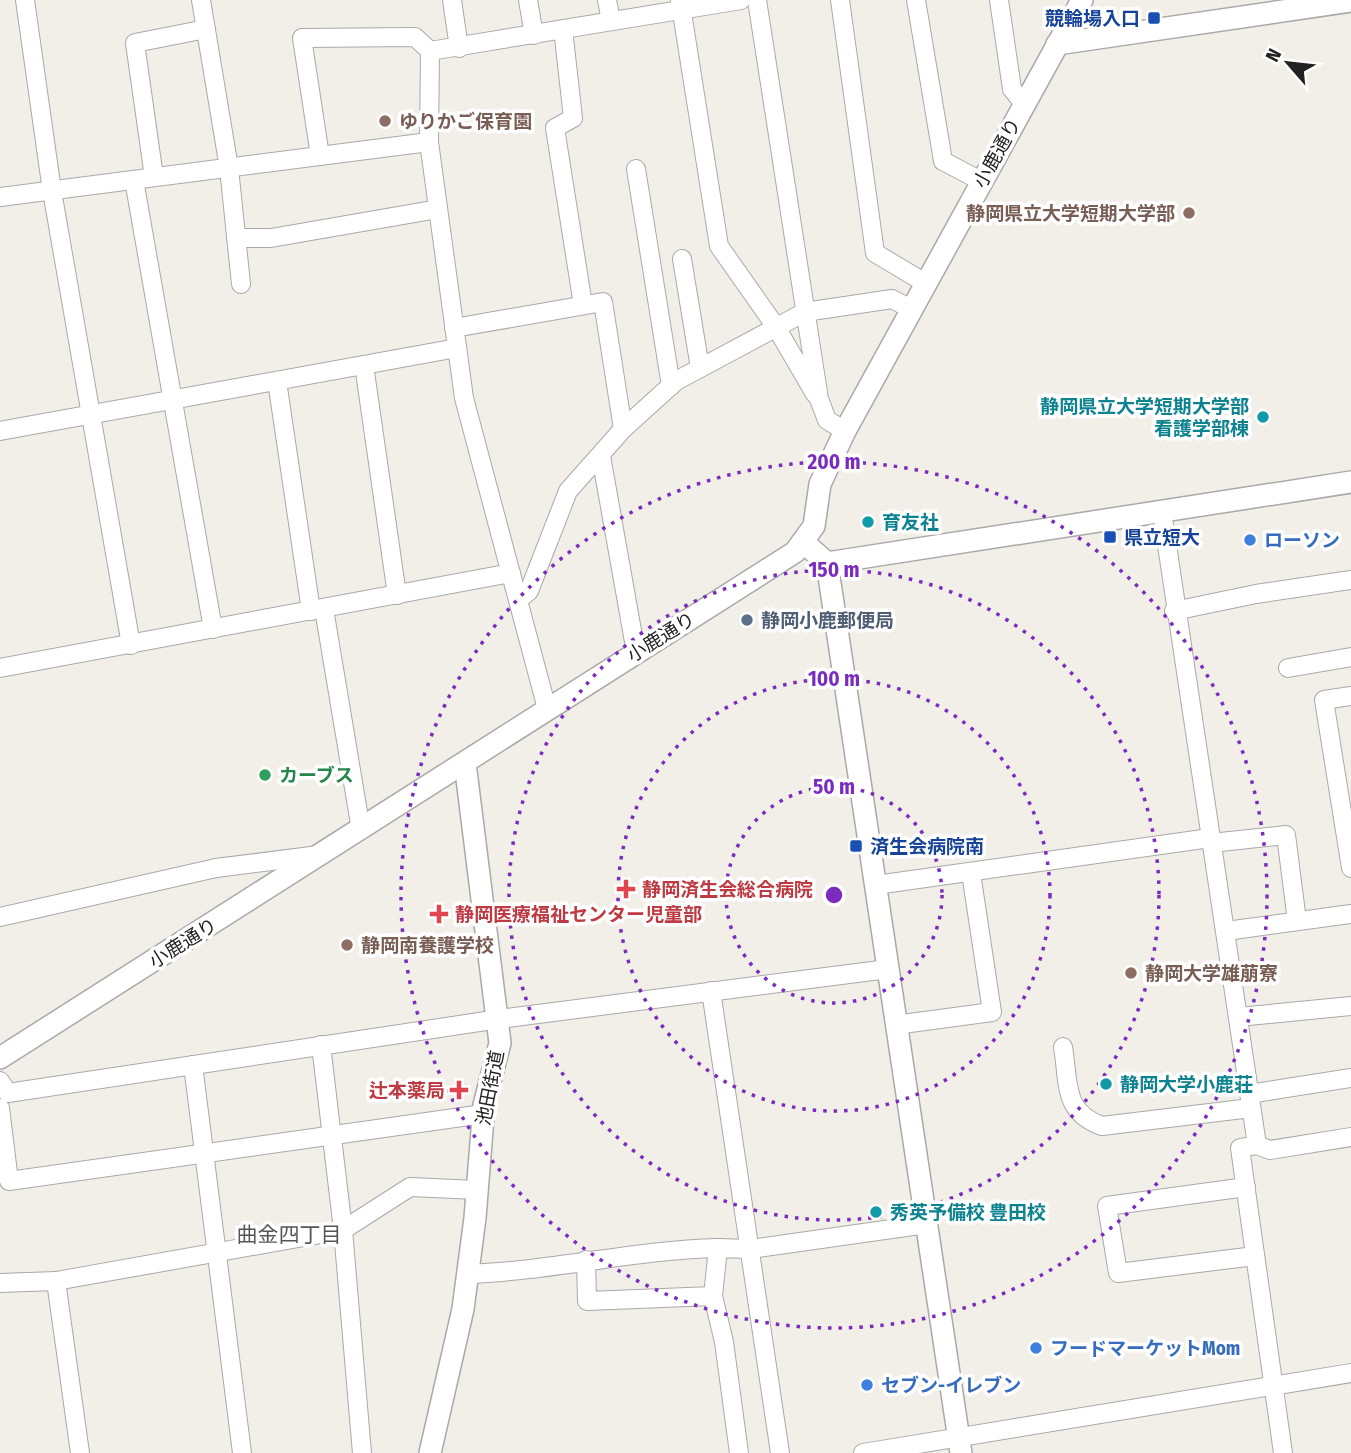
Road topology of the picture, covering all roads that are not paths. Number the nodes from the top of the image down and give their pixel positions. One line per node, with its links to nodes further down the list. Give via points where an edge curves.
1 (25, 0): 29 (street)
2 (201, 0): 15 (street)
3 (452, 0): 19 (street)
4 (528, 0): 17 (street)
5 (607, 0): 14 (street)
6 (741, 0): 13 (street)
7 (757, 0): 38 (street)
8 (840, 0): 35 (street, via 875,253)
9 (916, 0): 28 (street, via 943,161)
10 (999, 0): 21 (street, via 1012,89)
11 (1082, 0): 18 (street, 小鹿通り)
12 (1351, 1): 18 (street)
13 (680, 5): 14 (street); 39 (street, via 719,246)
14 (611, 21): 16 (street)
15 (206, 29): 24 (street); 26 (street, via 135,43)
16 (563, 29): 17 (street); 36 (street, via 573,118 555,128)
17 (534, 35): 19 (street)
18 (1057, 44): 21 (street, 小鹿通り)
19 (459, 48): 20 (street)
20 (430, 51): 22 (street); 23 (street, via 415,37 302,38)
21 (1024, 104): 28 (street, 小鹿通り)
22 (429, 142): 23 (street); 31 (street)
23 (320, 156): 24 (street)
24 (229, 168): 26 (street); 32 (street)
25 (636, 169): 45 (street)
26 (154, 177): 27 (street)
27 (134, 180): 29 (street); 47 (street)
28 (981, 181): 35 (street, 小鹿通り)
29 (52, 191): 30 (street); 48 (street)
30 (0, 198)
31 (438, 209): 32 (street, via 271,238); 40 (street)
32 (236, 238): 34 (street)
33 (682, 260): 43 (street)
34 (241, 284)
35 (927, 284): 37 (street, 小鹿通り)
36 (583, 304): 40 (street); 49 (street, via 603,302)
37 (913, 310): 38 (street, via 892,299); 51 (street, 小鹿通り)
38 (805, 312): 39 (street); 46 (street)
39 (776, 327): 43 (street); 46 (street)
40 (454, 328): 41 (street)
41 (457, 348): 42 (street); 57 (street, via 464,398)
42 (365, 365): 44 (street); 59 (street)
43 (700, 368): 45 (street)
44 (277, 382): 47 (street); 61 (street)
45 (671, 386): 49 (street)
46 (819, 399): 51 (street, via 827,420)
47 (175, 400): 48 (street); 63 (street)
48 (93, 414): 50 (street); 64 (street)
49 (623, 429): 52 (street)
50 (0, 431)
51 (845, 431): 55 (street, 小鹿通り, via 820,484 814,526)
52 (601, 456): 60 (street, via 568,492 529,590); 65 (street)
53 (1351, 482): 54 (street)
54 (1162, 512): 56 (street); 62 (street)
55 (803, 542): 56 (street); 65 (street, 小鹿通り, via 784,559)
56 (827, 563): 78 (street)
57 (511, 573): 59 (street); 60 (street)
58 (1351, 580): 62 (street)
59 (397, 595): 61 (street)
60 (518, 600): 70 (street)
61 (318, 610): 63 (street); 73 (street)
62 (1174, 611): 74 (street)
63 (213, 629): 64 (street)
64 (131, 645): 67 (street)
65 (636, 653): 70 (street, 小鹿通り)
66 (1351, 657): 68 (street)
67 (0, 666)
68 (1288, 668)
69 (1351, 696): 72 (street, via 1324,700)
70 (547, 709): 71 (street, 小鹿通り)
71 (465, 762): 73 (street, 小鹿通り); 87 (street, 池田街道)
72 (1344, 785): 76 (street)
73 (360, 830): 75 (street, 小鹿通り)
74 (1211, 841): 77 (street); 81 (street, via 1286,835); 82 (street)
75 (322, 855): 80 (street, via 216,868); 91 (street, 小鹿通り)
76 (1350, 856)
77 (971, 873): 78 (street); 88 (street, via 992,1012)
78 (876, 885): 83 (street)
79 (1351, 914): 81 (street)
80 (0, 917)
81 (1297, 921): 82 (street)
82 (1226, 930): 86 (street)
83 (888, 969): 84 (street); 88 (street)
84 (711, 991): 87 (street); 106 (street)
85 (1351, 1006): 86 (street)
86 (1238, 1017): 95 (street)
87 (499, 1019): 89 (street); 96 (street, 池田街道, via 500,1043)
88 (895, 1025): 103 (street)
89 (321, 1045): 92 (street); 97 (street)
90 (1063, 1047): 95 (street, via 1073,1108 1085,1120 1102,1126)
91 (0, 1058)
92 (192, 1065): 94 (street); 100 (street)
93 (1351, 1078): 95 (street)
94 (2, 1095): 100 (street, via 9,1181)
95 (1250, 1101): 99 (street)
96 (483, 1114): 97 (street); 102 (street, 池田街道)
97 (332, 1136): 100 (street); 104 (street)
98 (1351, 1137): 99 (street, via 1270,1150)
99 (1257, 1145): 101 (street, via 1240,1148)
100 (204, 1155): 107 (street)
101 (1246, 1187): 108 (street); 108 (street, via 1107,1206 1118,1273)
102 (477, 1190): 104 (street, via 410,1187); 110 (street, 池田街道)
103 (927, 1224): 106 (street); 116 (street)
104 (343, 1230): 107 (street); 119 (street)
105 (718, 1248): 106 (street); 109 (street); 113 (street)
106 (751, 1249): 122 (street)
107 (218, 1253): 111 (street); 118 (street)
108 (1255, 1256): 115 (street)
109 (586, 1260): 110 (street, via 526,1272); 113 (street, via 587,1301)
110 (467, 1274): 120 (street, 池田街道)
111 (56, 1281): 112 (street); 117 (street)
112 (0, 1283)
113 (713, 1296): 121 (street)
114 (1351, 1373): 115 (street)
115 (1272, 1386): 116 (street); 124 (street)
116 (960, 1445): 123 (street)
117 (80, 1453)
118 (242, 1453)
119 (362, 1453)
120 (430, 1453)
121 (739, 1453)
122 (780, 1453)
123 (863, 1453)
124 (1283, 1453)

